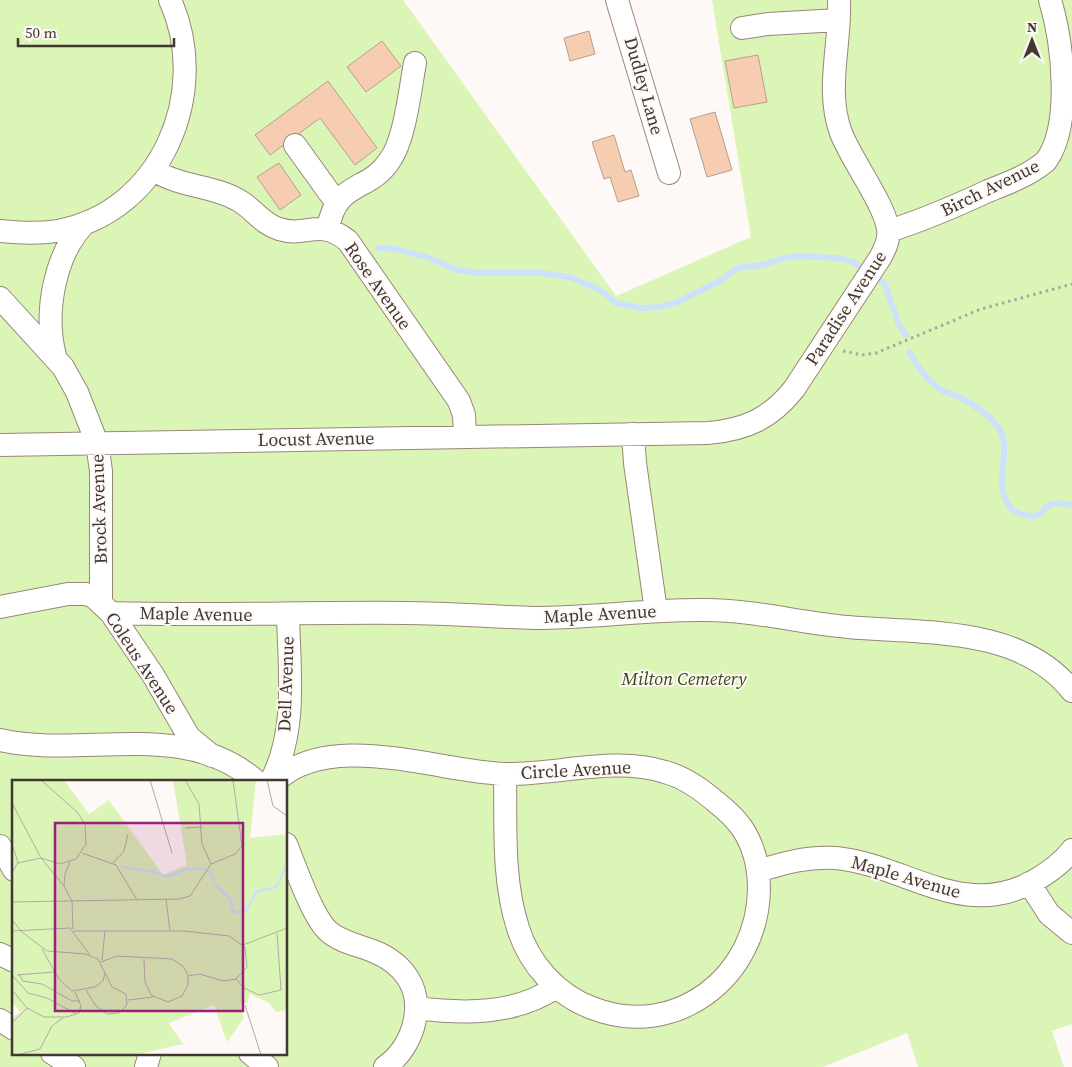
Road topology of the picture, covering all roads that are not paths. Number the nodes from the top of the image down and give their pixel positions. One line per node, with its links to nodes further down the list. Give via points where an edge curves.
1 (170, 0): 8 (street, via 185,49 185,88 173,133)
2 (617, 0): 9 (street, Dudley Lane)
3 (1050, 0): 14 (street, Birch Avenue, via 1062,46 1068,91 1063,133 1053,154 1026,174 929,218)
4 (839, 10): 5 (street); 14 (street, Paradise Avenue, via 834,82 837,119)
5 (742, 28)
6 (415, 63): 10 (street, via 399,141 391,160)
7 (295, 145): 10 (street)
8 (154, 170): 11 (street, via 122,202); 12 (street, Rose Avenue, via 170,179 230,196 279,229)
9 (669, 173)
10 (336, 202): 12 (street)
11 (85, 223): 13 (street, via 45,233); 16 (street, via 68,246 55,287 50,329)
12 (328, 228): 18 (street, Rose Avenue, via 348,241 459,401 464,414)
13 (0, 231)
14 (889, 231): 17 (street, Paradise Avenue, via 885,250 825,342 786,399 760,422 722,432)
15 (0, 298): 16 (street, Brock Avenue)
16 (55, 356): 19 (street, Brock Avenue, via 71,380)
17 (633, 434): 18 (street, Locust Avenue); 23 (street)
18 (465, 437): 19 (street, Locust Avenue)
19 (97, 443): 20 (street, Locust Avenue); 22 (street, Brock Avenue)
20 (0, 445)
21 (0, 607): 22 (street, Coleus Avenue, via 77,593 94,597)
22 (106, 608): 24 (street, Maple Avenue, via 203,616); 27 (street, Coleus Avenue, via 153,676 189,737)
23 (656, 611): 24 (street, Maple Avenue, via 537,618 411,613); 25 (street, Maple Avenue, via 732,611 846,627 951,634 1025,654 1053,671)
24 (288, 614): 30 (street, Dell Avenue, via 290,707 284,743)
25 (1072, 691)
26 (0, 740): 27 (street, via 44,746 158,744)
27 (212, 756): 29 (street, via 236,766)
28 (505, 774): 31 (street, Circle Avenue, via 388,757 352,756 308,762 288,770); 36 (street, Circle Avenue, via 621,765 666,772 695,786 736,820 747,837); 41 (street, Circle Avenue, via 508,877 514,917 524,945)
29 (255, 780)
30 (271, 780)
31 (277, 780)
32 (0, 848): 35 (street)
33 (288, 849): 42 (street, via 316,914 327,930 398,965 413,985)
34 (1072, 850): 37 (street, Maple Avenue, via 1056,866)
35 (12, 867)
36 (758, 871): 37 (street, Maple Avenue, via 794,860 820,857 868,864 963,895 989,896); 41 (street, Circle Avenue, via 758,909 745,948 731,971 701,998 667,1013 627,1016 580,1004)
37 (1029, 883): 38 (street, via 1049,914)
38 (1072, 933)
39 (0, 954): 40 (street)
40 (12, 960)
41 (556, 987): 42 (street, via 534,1000 493,1010 460,1012)
42 (417, 1008): 51 (street, via 406,1045)
43 (0, 1020): 44 (street)
44 (12, 1028)
45 (54, 1054): 48 (street)
46 (150, 1054): 49 (street)
47 (251, 1054): 50 (street)
48 (74, 1067)
49 (146, 1067)
50 (267, 1067)
51 (386, 1067)

